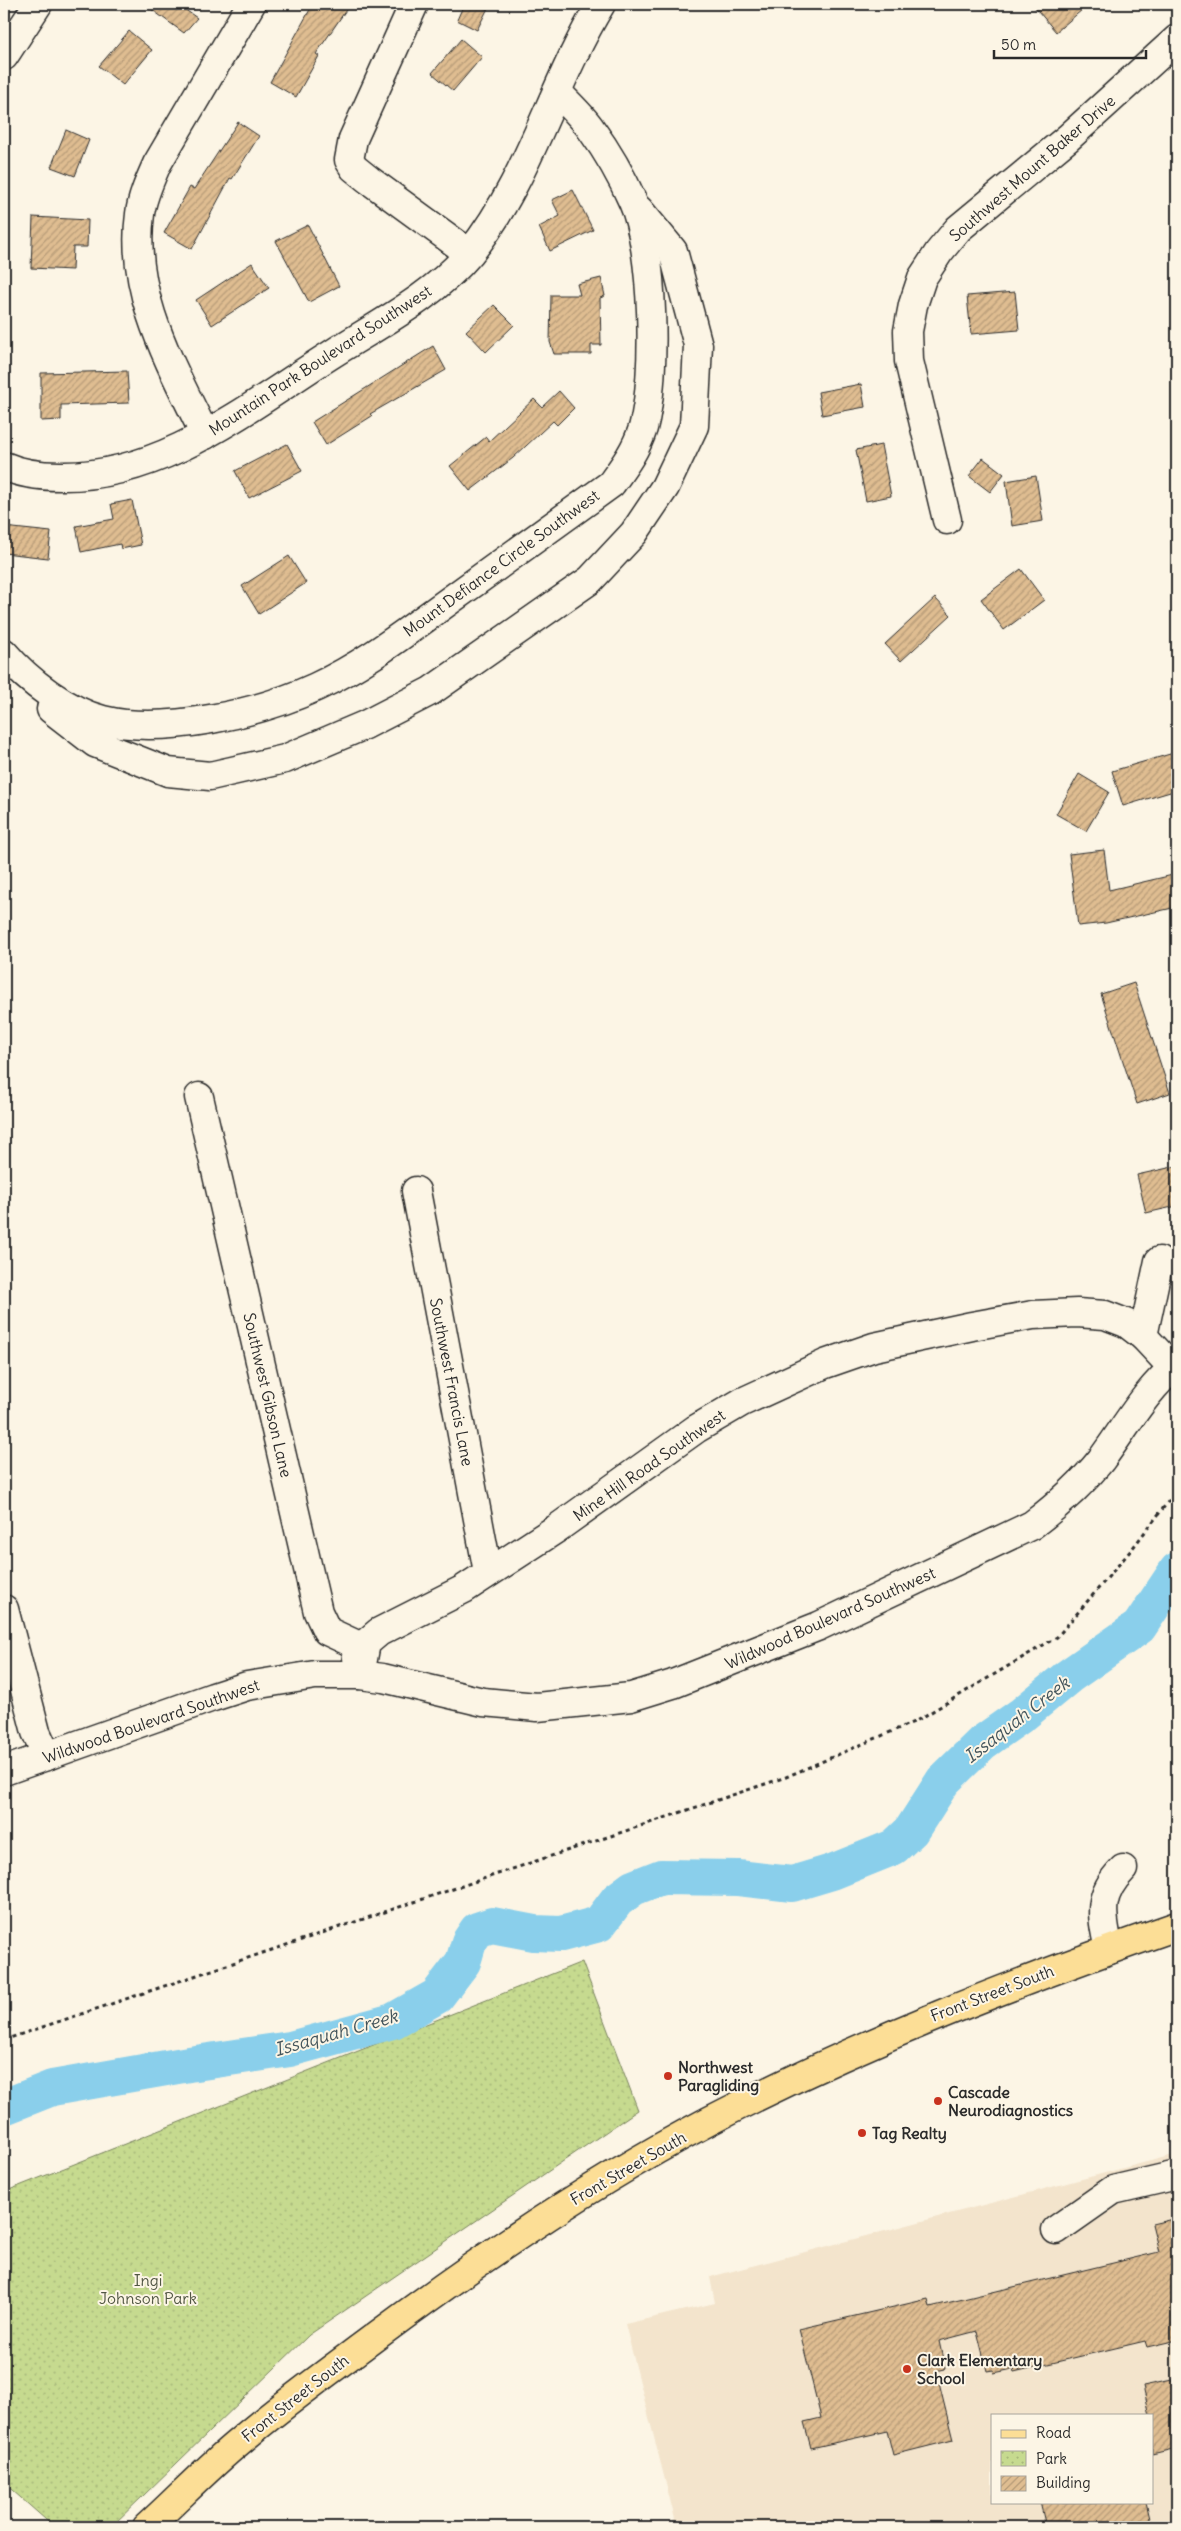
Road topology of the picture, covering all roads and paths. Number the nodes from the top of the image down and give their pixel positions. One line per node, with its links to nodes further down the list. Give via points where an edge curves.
1 (38, 4): 6 (street)
2 (252, 4): 10 (street, via 157,164 140,214 142,273 148,307 157,336)
3 (414, 4): 9 (street, via 353,139 349,160 369,180)
4 (601, 4): 7 (street, Mountain Park Boulevard Southwest, via 588,25)
5 (1177, 40): 12 (street, Southwest Mount Baker Drive, via 1068,138 958,229 922,278 908,331 909,361)
6 (4, 56)
7 (558, 93): 8 (street, Mount Defiance Circle Southwest, via 590,128); 9 (street, Mountain Park Boulevard Southwest, via 507,200)
8 (634, 203): 13 (street, Mount Defiance Circle Southwest, via 647,259 652,328 649,390 643,428 630,458 611,484 374,655 316,687 246,712 213,719 142,724 103,720 52,695); 13 (street, via 673,251 698,346 694,426 664,487 634,533 590,580 431,690 365,725 285,759 210,776 168,772 95,744 42,703)
9 (469, 253): 10 (street, Mountain Park Boulevard Southwest, via 414,302)
10 (205, 435): 11 (street, Mountain Park Boulevard Southwest, via 166,455 100,474 34,476)
11 (4, 466)
12 (947, 520)
13 (8, 658)
14 (199, 1097): 22 (street, Southwest Gibson Lane, via 318,1612 327,1631 354,1644)
15 (416, 1191): 20 (street, Southwest Francis Lane)
16 (1159, 1261): 17 (street)
17 (1143, 1336): 18 (street, Mine Hill Road Southwest); 20 (street, Mine Hill Road Southwest, via 1126,1323 1105,1315 1032,1315 874,1347 826,1364 742,1402 696,1429 556,1529)
18 (1175, 1366): 22 (street, Wildwood Boulevard Southwest, via 1099,1462 1057,1506 1032,1525 818,1626 730,1662 630,1697 538,1706 483,1702)
19 (1177, 1490): 28 (path, via 1057,1637 916,1721 786,1777)
20 (488, 1572): 22 (street, Mine Hill Road Southwest, via 464,1590 369,1639)
21 (4, 1609): 23 (street, via 36,1732)
22 (360, 1675): 23 (street, Wildwood Boulevard Southwest, via 315,1675 247,1686)
23 (47, 1756): 24 (street, Wildwood Boulevard Southwest)
24 (4, 1771)
25 (1122, 1869): 27 (street, via 1109,1883 1102,1913)
26 (1177, 1926): 27 (main road, Front Street South)
27 (1109, 1950): 31 (main road, Front Street South, via 1030,1977 816,2068 708,2122 542,2218 441,2288 239,2441)
28 (4, 2040)
29 (1177, 2175): 30 (street, via 1113,2190)
30 (1056, 2230)
31 (147, 2527)

